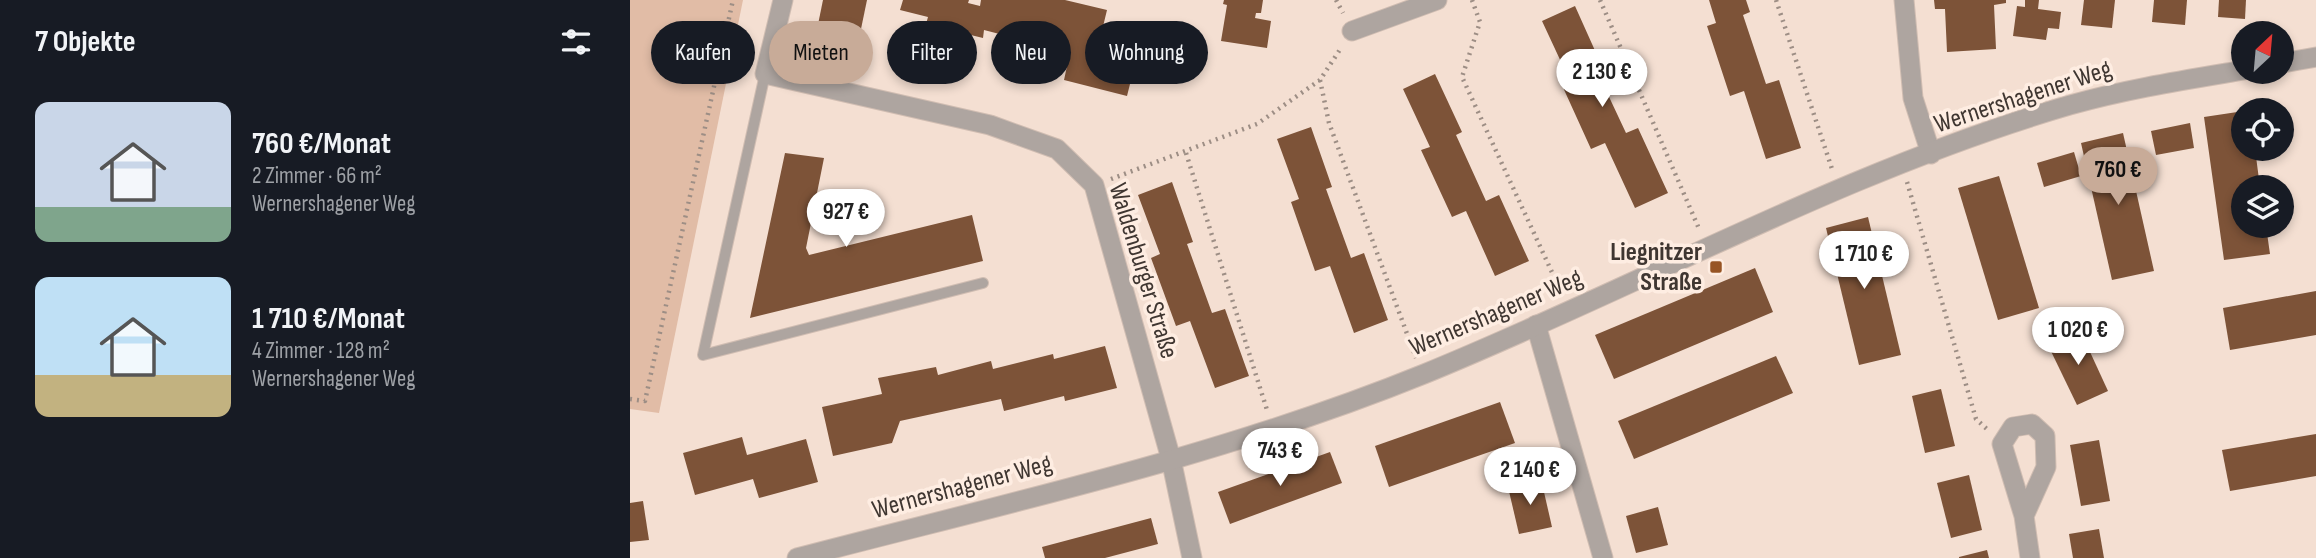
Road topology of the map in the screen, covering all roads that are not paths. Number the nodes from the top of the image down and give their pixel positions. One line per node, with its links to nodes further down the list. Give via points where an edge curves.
1 (783, 0): 8 (street)
2 (1437, 0): 4 (street)
3 (1904, 0): 9 (street, via 1913,98)
4 (1352, 31)
5 (2316, 57): 6 (street)
6 (2294, 61)
7 (2231, 71): 9 (street, Wernershagener Weg, via 2069,105)
8 (765, 74): 10 (lane, via 703,355); 12 (street, Waldenburger Straße, via 990,125 1057,149 1094,185)
9 (1931, 154): 11 (street, Wernershagener Weg, via 1838,189)
10 (983, 283)
11 (1536, 325): 12 (street, Wernershagener Weg, via 1422,375); 16 (street)
12 (1171, 459): 14 (street, Wernershagener Weg); 15 (street, Waldenburger Straße)
13 (2024, 516): 13 (street, via 2046,467 2045,436 2032,424 2013,427 2002,444); 17 (street)
14 (797, 558)
15 (1192, 558)
16 (1604, 558)
17 (2030, 558)

